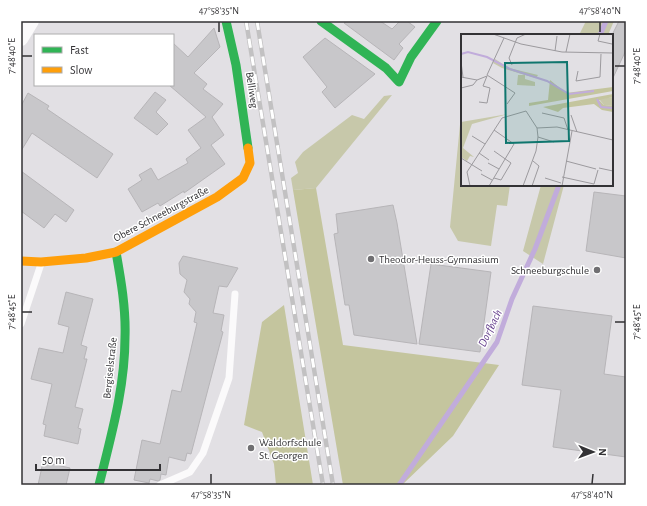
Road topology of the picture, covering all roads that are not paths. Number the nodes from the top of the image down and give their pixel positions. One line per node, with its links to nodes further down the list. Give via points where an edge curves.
1 (32, 21): 5 (street)
2 (226, 21): 6 (street, Belliweg, via 236,65)
3 (321, 21): 4 (street, via 386,68 399,82 411,57)
4 (437, 21)
5 (21, 39)
6 (250, 163): 7 (street, Obere Schneeburgstraße, via 243,178 217,197)
7 (116, 252): 9 (street, Obere Schneeburgstraße); 12 (street, Bergiselstraße, via 125,319 125,350 117,412)
8 (21, 261): 9 (street, Obere Schneeburgstraße)
9 (41, 262): 11 (lane)
10 (235, 294): 13 (lane, via 229,378 203,453 190,472)
11 (21, 324)
12 (99, 485)
13 (160, 485)

